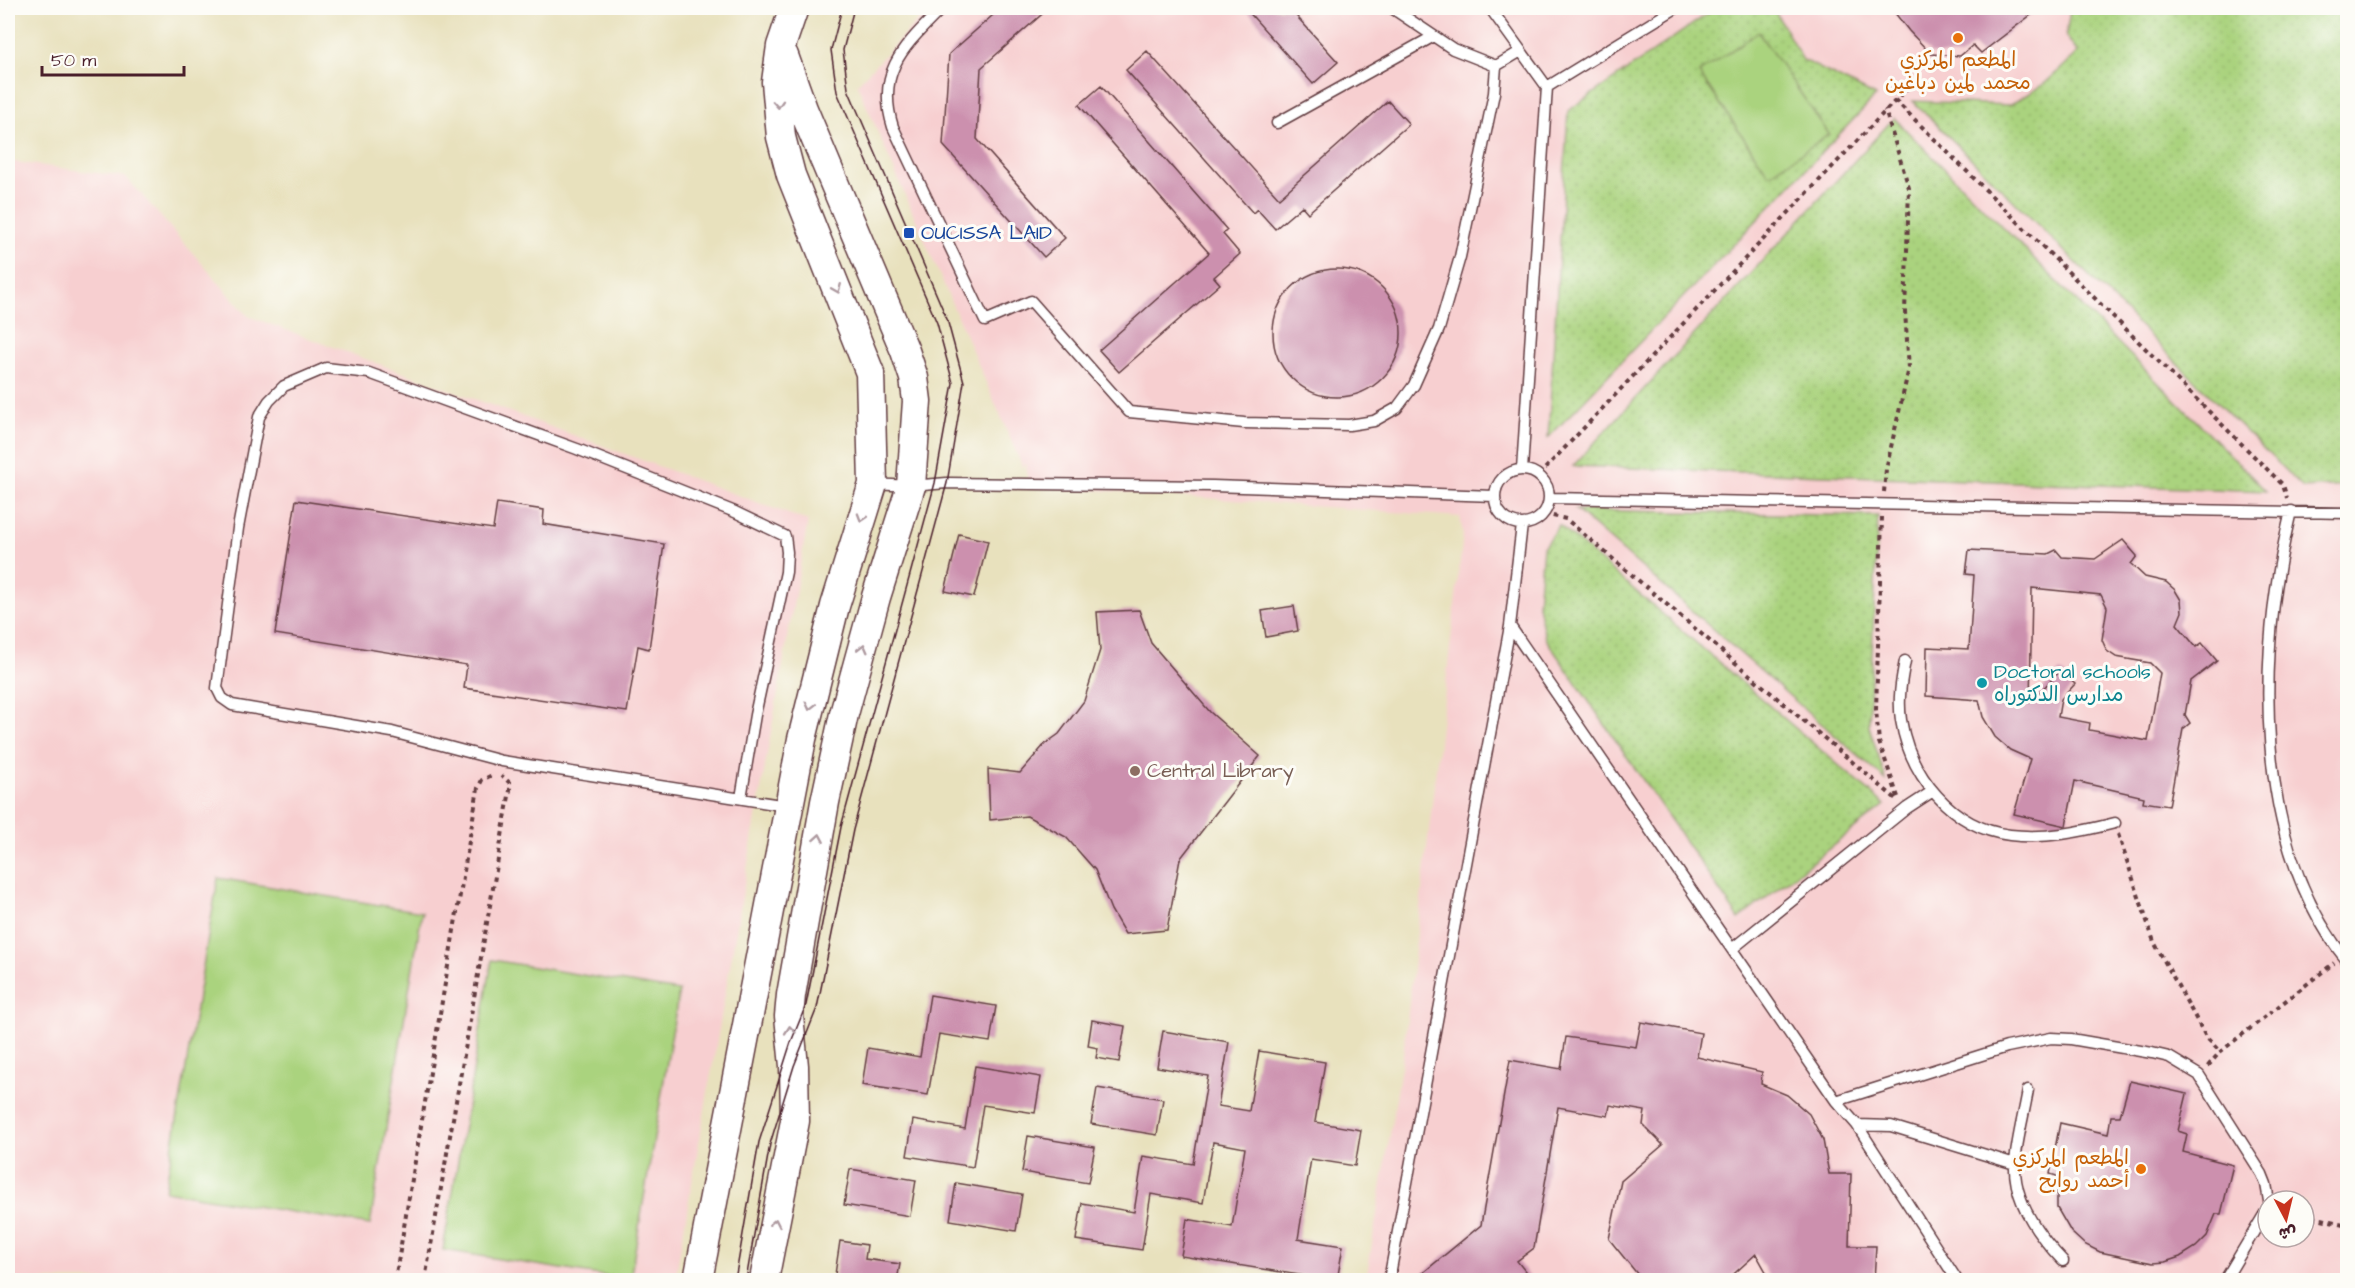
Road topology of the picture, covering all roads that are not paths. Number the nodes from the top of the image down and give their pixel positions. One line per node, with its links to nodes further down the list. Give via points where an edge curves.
1 (794, 8): 7 (street)
2 (942, 8): 9 (lane, via 895,62 887,103 893,127 985,321 1031,301 1129,412 1186,418 1297,425 1362,424 1385,416 1406,398 1439,329 1460,257 1494,93)
3 (1392, 8): 6 (lane)
4 (1490, 8): 8 (lane)
5 (1676, 8): 10 (lane)
6 (1434, 36): 9 (lane); 11 (lane)
7 (781, 46): 12 (street, one-way to 12, via 776,81 781,137 791,175 870,373); 14 (street, via 802,109 908,358 917,401)
8 (1521, 51): 9 (lane); 10 (lane)
9 (1496, 66)
10 (1546, 87): 13 (lane)
11 (1277, 123)
12 (873, 454): 14 (street, via 880,470 895,475); 15 (street)
13 (1522, 470): 16 (lane, via 1506,474); 17 (lane, via 1539,475)
14 (912, 474): 15 (lane); 16 (lane, via 947,483 1213,486); 38 (street, one-way to 14, via 795,1121 789,1017 825,802 844,714)
15 (873, 484): 25 (street, one-way to 25, via 835,606)
16 (1494, 496): 20 (lane, via 1499,513)
17 (1550, 498): 18 (lane); 20 (lane, via 1538,520)
18 (2291, 511): 19 (lane); 28 (lane, via 2271,615 2268,686 2272,758 2282,822 2296,870 2311,906)
19 (2348, 513)
20 (1522, 525): 21 (lane)
21 (1510, 626): 27 (lane); 39 (lane)
22 (1905, 661): 23 (lane, via 1900,690 1901,720 1912,758)
23 (1933, 791): 26 (lane, via 1960,817 2011,835 2070,834); 27 (lane)
24 (741, 798): 24 (lane, via 502,761 392,732 232,705 222,698 217,688 238,528 259,417 269,401 284,386 326,368 369,373 578,449 735,512 784,536 786,572); 25 (lane)
25 (787, 806): 37 (street)
26 (2115, 824)
27 (1732, 950): 30 (lane)
28 (2345, 959)
29 (2028, 1090): 32 (lane)
30 (1836, 1101): 31 (lane); 33 (lane, via 2007,1047 2051,1038 2152,1053 2169,1057 2199,1075 2262,1174)
31 (1857, 1125): 32 (lane, via 1891,1126); 40 (lane)
32 (2015, 1164): 35 (lane, via 2027,1212)
33 (2267, 1189)
34 (2256, 1228): 41 (lane)
35 (2062, 1261)
36 (2348, 1278): 42 (lane)
37 (698, 1281)
38 (764, 1281)
39 (1389, 1281)
40 (1957, 1281)
41 (2225, 1281)
42 (2343, 1281)

